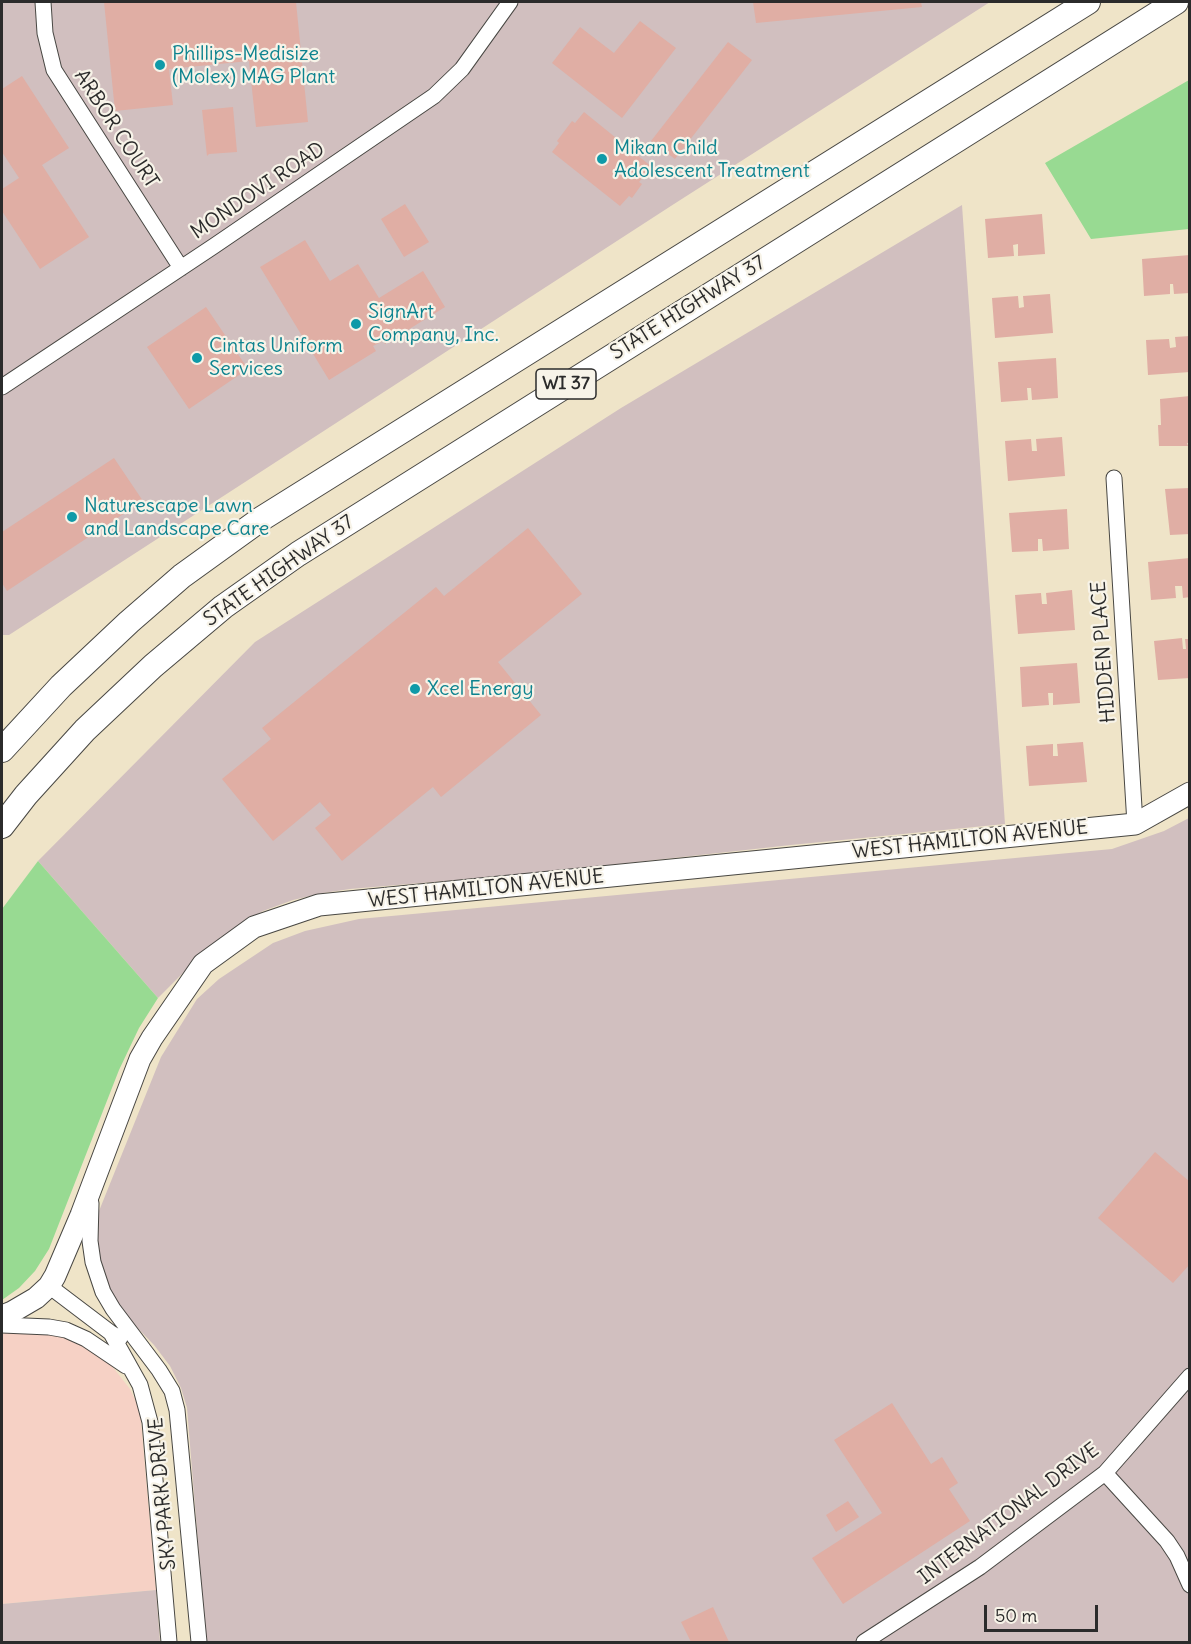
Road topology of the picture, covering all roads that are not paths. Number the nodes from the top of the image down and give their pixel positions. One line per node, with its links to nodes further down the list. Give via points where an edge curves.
1 (43, 2): 5 (street, ARBOR COURT, via 54,70)
2 (510, 2): 5 (street, MONDOVI ROAD, via 462,69 434,96)
3 (1089, 2): 8 (main road, WI 37, via 261,519 182,576 129,622 61,686)
4 (1169, 5): 11 (main road, STATE HIGHWAY 37 / WI 37, via 298,554 223,607 153,666 85,730)
5 (181, 268): 6 (street, MONDOVI ROAD)
6 (2, 387)
7 (1114, 478): 10 (street, HIDDEN PLACE)
8 (2, 750)
9 (1190, 793): 10 (street, WEST HAMILTON AVENUE)
10 (1135, 824): 12 (street, WEST HAMILTON AVENUE, via 319,905 254,927 203,964 152,1038 140,1059)
11 (2, 826)
12 (93, 1182): 13 (street, WEST HAMILTON AVENUE); 17 (street, SKY PARK DRIVE, via 90,1241 97,1276 113,1310)
13 (49, 1286): 14 (street, WEST HAMILTON AVENUE, via 36,1298); 16 (street, SKY PARK DRIVE)
14 (2, 1316)
15 (2, 1325): 18 (street, via 66,1330)
16 (111, 1333): 17 (street, SKY PARK DRIVE); 18 (street, SKY PARK DRIVE)
17 (144, 1351): 23 (street, SKY PARK DRIVE, via 172,1391 177,1410)
18 (132, 1371): 22 (street, SKY PARK DRIVE, via 140,1384 150,1422)
19 (1190, 1376): 20 (street, INTERNATIONAL DRIVE)
20 (1105, 1473): 21 (street, via 1167,1541); 24 (street, INTERNATIONAL DRIVE, via 980,1567)
21 (1190, 1585)
22 (169, 1642)
23 (199, 1642)
24 (864, 1642)

